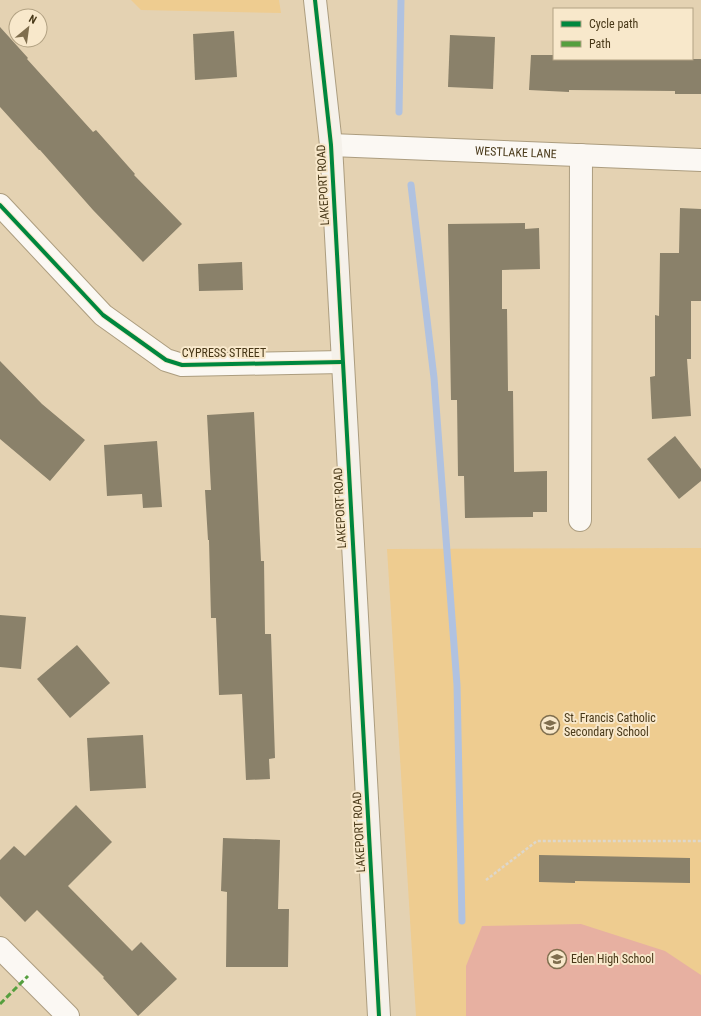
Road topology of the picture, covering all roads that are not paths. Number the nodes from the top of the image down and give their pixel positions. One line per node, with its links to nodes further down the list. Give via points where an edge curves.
1 (315, 0): 2 (main road, LAKEPORT ROAD)
2 (331, 145): 3 (street, WESTLAKE LANE); 6 (main road, LAKEPORT ROAD)
3 (581, 155): 4 (street, WESTLAKE LANE); 7 (street)
4 (701, 160)
5 (0, 205): 6 (street, CYPRESS STREET, via 103,315 166,360 182,365)
6 (342, 362): 10 (main road, LAKEPORT ROAD)
7 (580, 520)
8 (0, 948): 9 (street)
9 (68, 1016)
10 (380, 1016)

